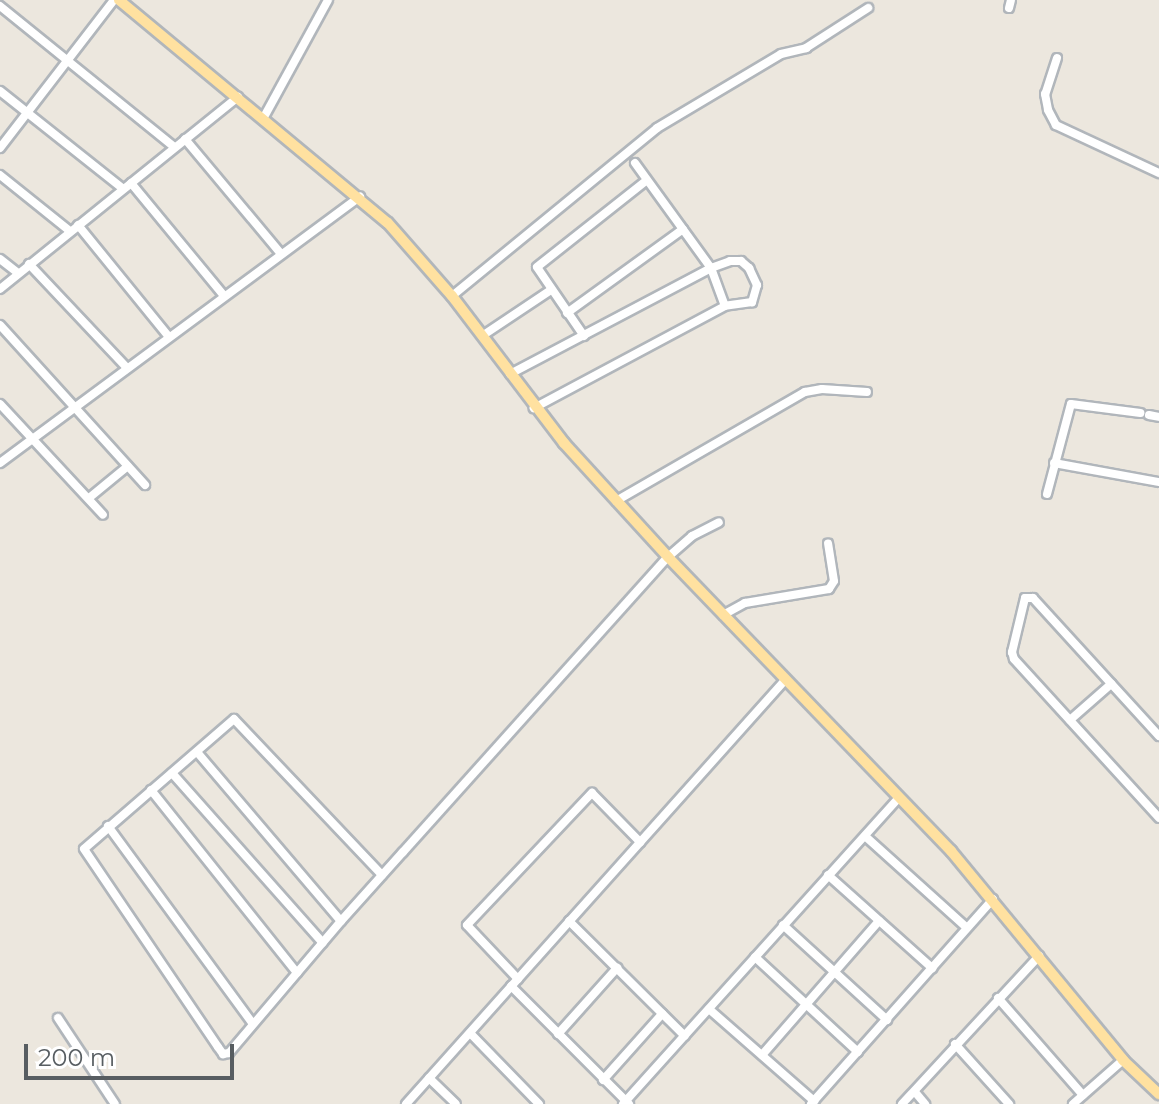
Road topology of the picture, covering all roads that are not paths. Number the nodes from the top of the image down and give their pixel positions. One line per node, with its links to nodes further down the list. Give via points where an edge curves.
1 (116, 0): 6 (street); 8 (main road)
2 (328, 0): 10 (street)
3 (0, 6): 6 (street)
4 (868, 8): 30 (street, via 806,48 781,54 657,128)
5 (1057, 58): 15 (street, via 1045,94 1056,125)
6 (67, 61): 9 (street); 12 (street)
7 (0, 91): 9 (street)
8 (238, 97): 10 (main road); 11 (street)
9 (27, 112): 13 (street); 18 (street)
10 (264, 117): 19 (main road)
11 (185, 139): 12 (street); 22 (street)
12 (174, 147): 18 (street)
13 (0, 148)
14 (635, 163): 17 (street)
15 (1159, 173)
16 (0, 175): 20 (street)
17 (647, 180): 21 (street); 28 (street, via 537,267)
18 (127, 186): 20 (street); 29 (street)
19 (360, 197): 22 (street); 30 (main road)
20 (74, 228): 24 (street); 36 (street)
21 (683, 229): 25 (street); 32 (street)
22 (281, 254): 29 (street)
23 (0, 259): 26 (street)
24 (29, 264): 26 (street); 37 (street)
25 (711, 268): 31 (street); 31 (street, via 741,261 757,285 752,302); 35 (street)
26 (18, 273): 27 (street)
27 (0, 289)
28 (551, 290): 32 (street); 34 (street)
29 (224, 296): 36 (street)
30 (452, 296): 34 (main road)
31 (725, 306): 42 (street)
32 (567, 313): 35 (street)
33 (0, 325): 41 (street)
34 (482, 336): 38 (main road)
35 (584, 336): 38 (street)
36 (169, 337): 37 (street)
37 (127, 368): 41 (street)
38 (510, 374): 42 (main road)
39 (867, 392): 52 (street, via 805,392)
40 (0, 404): 44 (street)
41 (74, 407): 44 (street); 47 (street)
42 (534, 408): 52 (main road)
43 (1149, 415): 46 (street, via 1071,404)
44 (32, 437): 45 (street); 51 (street)
45 (0, 463)
46 (1054, 463): 48 (street); 50 (street)
47 (128, 466): 49 (street); 51 (street)
48 (1159, 482)
49 (145, 485)
50 (1047, 494)
51 (89, 498): 53 (street)
52 (616, 501): 56 (main road)
53 (103, 515)
54 (719, 522): 56 (street)
55 (828, 543): 57 (street, via 834,581 829,589 745,603)
56 (668, 557): 57 (main road); 70 (street)
57 (723, 615): 58 (main road)
58 (786, 679): 65 (main road); 69 (street)
59 (1111, 684): 60 (street); 60 (street, via 1033,598 1025,598 1013,656); 61 (street)
60 (1070, 720): 66 (street)
61 (1159, 736)
62 (197, 752): 63 (street); 70 (street, via 234,719 238,721); 73 (street)
63 (172, 773): 64 (street); 78 (street)
64 (151, 790): 67 (street); 84 (street)
65 (899, 798): 68 (street); 72 (main road)
66 (1159, 818)
67 (108, 826): 93 (street); 93 (street, via 86,844 87,855 223,1054)
68 (865, 836): 71 (street); 77 (street)
69 (640, 842): 74 (street); 85 (street, via 592,793 467,925)
70 (382, 875): 73 (street)
71 (828, 875): 75 (street); 76 (street)
72 (993, 899): 77 (street); 79 (main road)
73 (341, 921): 78 (street)
74 (569, 921): 81 (street); 85 (street)
75 (879, 921): 82 (street); 83 (street)
76 (783, 925): 80 (street); 83 (street)
77 (967, 928): 82 (street)
78 (323, 943): 84 (street)
79 (1039, 956): 87 (street); 100 (main road)
80 (755, 957): 88 (street); 89 (street)
81 (617, 968): 90 (street); 95 (street)
82 (932, 968): 92 (street)
83 (834, 972): 88 (street); 92 (street)
84 (297, 973): 93 (street)
85 (518, 979): 86 (street)
86 (511, 986): 94 (street); 95 (street)
87 (998, 998): 97 (street); 105 (street)
88 (806, 1004): 98 (street); 99 (street)
89 (709, 1009): 96 (street); 99 (street)
90 (662, 1014): 96 (street); 102 (street)
91 (58, 1018): 108 (street)
92 (887, 1020): 98 (street)
93 (253, 1024)
94 (470, 1033): 101 (street); 111 (street)
95 (558, 1034): 102 (street)
96 (685, 1036): 106 (street)
97 (955, 1044): 104 (street); 114 (street)
98 (858, 1052): 107 (street)
99 (762, 1055): 107 (street)
100 (1123, 1060): 103 (main road); 105 (street)
101 (429, 1078): 109 (street); 110 (street)
102 (603, 1080): 106 (street)
103 (1156, 1089)
104 (915, 1092): 112 (street); 113 (street)
105 (1083, 1095): 115 (street)
106 (626, 1103)
107 (813, 1103)
108 (115, 1104)
109 (406, 1104)
110 (456, 1104)
111 (539, 1104)
112 (902, 1104)
113 (925, 1104)
114 (1009, 1104)
115 (1073, 1104)

